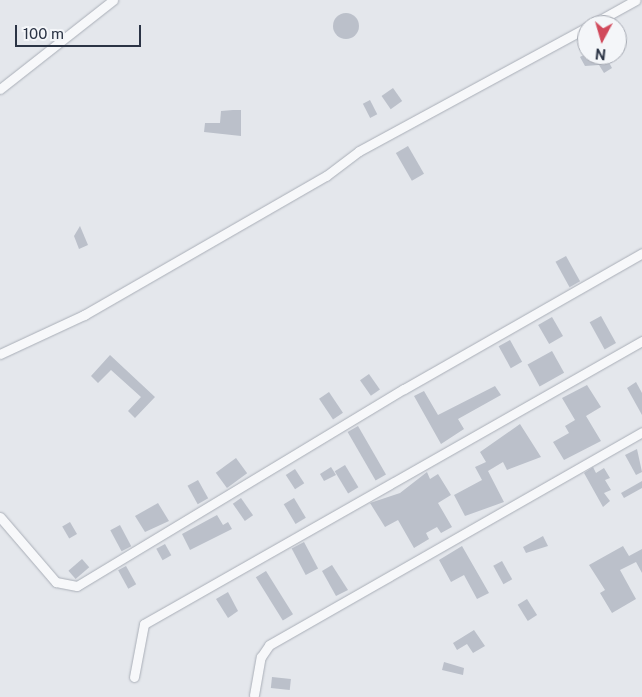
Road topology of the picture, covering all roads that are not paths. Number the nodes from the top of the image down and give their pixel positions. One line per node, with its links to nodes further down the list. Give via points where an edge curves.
1 (113, 0): 5 (street)
2 (636, 0): 3 (street)
3 (609, 15)
4 (577, 32): 8 (street, via 359,151 326,176 84,315)
5 (0, 89)
6 (642, 253): 10 (street, via 404,389 77,586 56,582)
7 (642, 341): 11 (street, via 144,624)
8 (0, 354)
9 (642, 432): 12 (street, via 269,645 261,657)
10 (0, 517)
11 (134, 677)
12 (254, 695)

